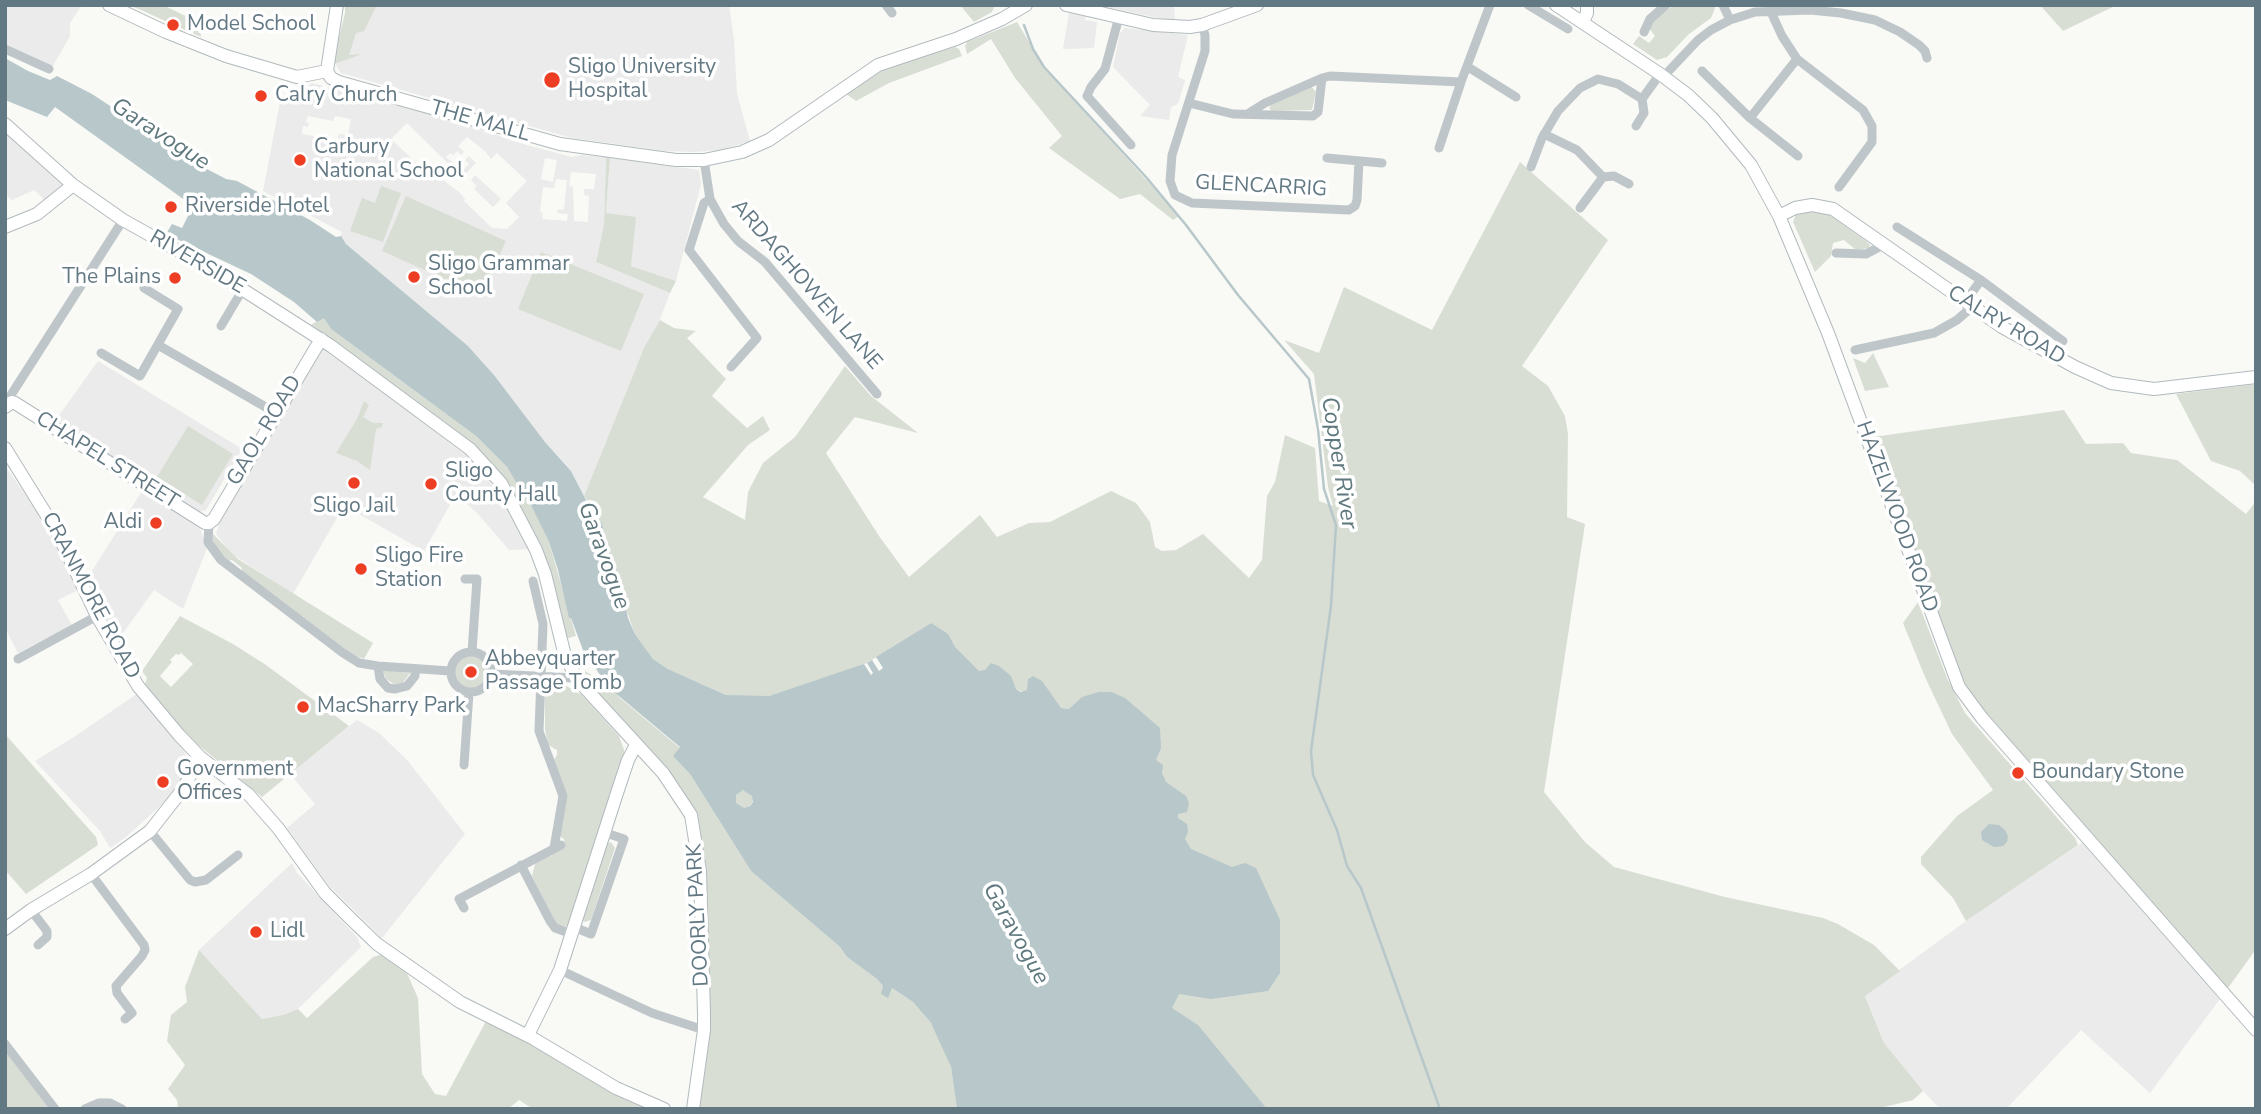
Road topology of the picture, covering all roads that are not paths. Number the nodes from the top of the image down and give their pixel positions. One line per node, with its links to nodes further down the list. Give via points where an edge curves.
1 (109, 5): 28 (street, via 226,56 297,77)
2 (337, 5): 28 (street)
3 (1004, 5): 17 (street)
4 (1026, 5): 17 (street, THE MALL)
5 (1066, 5): 16 (street)
6 (1257, 5): 20 (street)
7 (1490, 5): 26 (street)
8 (1528, 5): 21 (street)
9 (1574, 5): 13 (street)
10 (1587, 5): 19 (street)
11 (1666, 5): 22 (street, via 1650,19)
12 (1723, 5): 18 (street)
13 (1558, 6): 19 (street, HAZELWOOD ROAD)
14 (1771, 9): 15 (street); 18 (street); 25 (street)
15 (1842, 9): 24 (street, via 1900,32 1925,51)
16 (1119, 17): 20 (street, via 1172,27); 41 (street, via 1105,69 1087,96)
17 (1002, 19): 45 (street, THE MALL, via 878,65 769,140 742,152)
18 (1730, 20): 30 (street, via 1698,40)
19 (1583, 22): 30 (street, HAZELWOOD ROAD)
20 (1202, 25): 35 (street, GLENCARRIG, via 1205,51)
21 (1568, 29)
22 (1644, 32)
23 (5, 49): 27 (street)
24 (1927, 58)
25 (1797, 59): 37 (street); 52 (street, via 1863,110 1872,126 1872,142)
26 (1468, 67): 32 (street); 33 (street)
27 (49, 69)
28 (327, 71): 45 (street, THE MALL, via 339,82 560,144)
29 (1702, 71): 37 (street)
30 (1662, 75): 34 (street); 55 (street, HAZELWOOD ROAD, via 1712,118 1751,165)
31 (1322, 78): 32 (street); 36 (street); 36 (street, via 1318,112 1313,116)
32 (1461, 82): 42 (street)
33 (1516, 97)
34 (1642, 99): 39 (street, via 1644,113); 40 (street, via 1618,84 1598,79 1580,88)
35 (1189, 103): 36 (street); 46 (street, GLENCARRIG, via 1170,168 1172,188 1182,200 1349,210 1357,200)
36 (1248, 114)
37 (1750, 118): 43 (street)
38 (5, 124): 51 (street, RIVERSIDE)
39 (1636, 126)
40 (1544, 134): 48 (street); 49 (street, via 1577,149)
41 (1131, 145)
42 (1439, 148)
43 (1798, 156)
44 (1327, 158): 46 (street, GLENCARRIG)
45 (704, 160): 53 (street, ARDAGHOWEN LANE)
46 (1359, 161): 47 (street, GLENCARRIG)
47 (1382, 163)
48 (1531, 167)
49 (1603, 177): 50 (street, via 1614,176); 54 (street)
50 (1629, 184)
51 (74, 185): 56 (street, RIVERSIDE); 57 (street, via 37,214)
52 (1839, 187)
53 (710, 199): 71 (street, ARDAGHOWEN LANE, via 704,203 689,250 757,338); 73 (street, ARDAGHOWEN LANE, via 738,242 765,262)
54 (1580, 208)
55 (1779, 216): 59 (street, CALRY ROAD, via 1812,205 1833,209); 106 (street, HAZELWOOD ROAD, via 1828,333 1959,687)
56 (123, 220): 63 (street, RIVERSIDE); 74 (street)
57 (5, 227)
58 (1897, 227): 61 (street)
59 (1883, 245): 60 (street, via 1866,254); 64 (street, CALRY ROAD)
60 (1836, 253)
61 (1982, 279): 64 (street); 67 (street)
62 (144, 288): 68 (street, via 178,309)
63 (243, 289): 65 (street); 66 (street, RIVERSIDE)
64 (1968, 304): 69 (street, via 1956,320 1934,333); 72 (street, CALRY ROAD, via 2042,350 2111,383 2154,389)
65 (221, 326)
66 (321, 339): 75 (street, GAOL ROAD); 88 (street, RIVERSIDE, via 470,449 500,483 536,550)
67 (2063, 341)
68 (158, 345): 70 (street, via 140,376); 75 (street)
69 (1855, 350)
70 (101, 353)
71 (731, 367)
72 (2256, 377)
73 (877, 394)
74 (7, 402): 77 (street, CHAPEL STREET)
75 (276, 413): 77 (street, GAOL ROAD)
76 (5, 448): 80 (street, CRANMORE ROAD, via 57,532)
77 (209, 523): 83 (street, via 208,541 221,560 343,653 359,663)
78 (465, 579): 81 (street, via 477,579)
79 (533, 581): 87 (street, via 543,624)
80 (97, 616): 82 (street); 91 (street, CRANMORE ROAD, via 138,686)
81 (472, 652): 85 (street, via 456,658); 86 (street, via 487,659)
82 (18, 659)
83 (378, 666): 84 (street); 84 (street, via 383,684 395,689 412,682)
84 (415, 670): 85 (street)
85 (450, 671): 89 (street, via 455,685)
86 (491, 674): 87 (street); 89 (street, via 484,688)
87 (541, 676): 88 (street); 96 (street, via 539,731 563,796 557,846)
88 (576, 678): 90 (street, DOORLY PARK)
89 (469, 692): 92 (street)
90 (636, 745): 94 (street); 105 (street, DOORLY PARK, via 677,791 691,815 701,884)
91 (200, 757): 93 (street, via 183,789); 107 (street, CRANMORE ROAD, via 249,796 325,892 377,944 460,1002)
92 (464, 765)
93 (150, 831): 95 (street, via 195,882 206,880); 97 (street)
94 (606, 833): 101 (street); 101 (street, via 624,839 591,934)
95 (238, 855)
96 (521, 865): 98 (street, via 459,898); 101 (street, via 555,928)
97 (91, 874): 99 (street); 104 (street, via 144,945 142,956 116,986 132,1013)
98 (464, 908)
99 (31, 910): 100 (street); 102 (street, via 47,932)
100 (5, 929)
101 (573, 931): 103 (street)
102 (38, 945)
103 (560, 970): 105 (street, via 652,1013); 107 (street)
104 (125, 1019)
105 (704, 1030): 113 (street, DOORLY PARK)
106 (2256, 1030)
107 (528, 1035): 112 (street, via 616,1088)
108 (5, 1044): 109 (street)
109 (55, 1109)
110 (85, 1109): 111 (street, via 110,1103)
111 (122, 1109)
112 (664, 1109)
113 (693, 1109)

